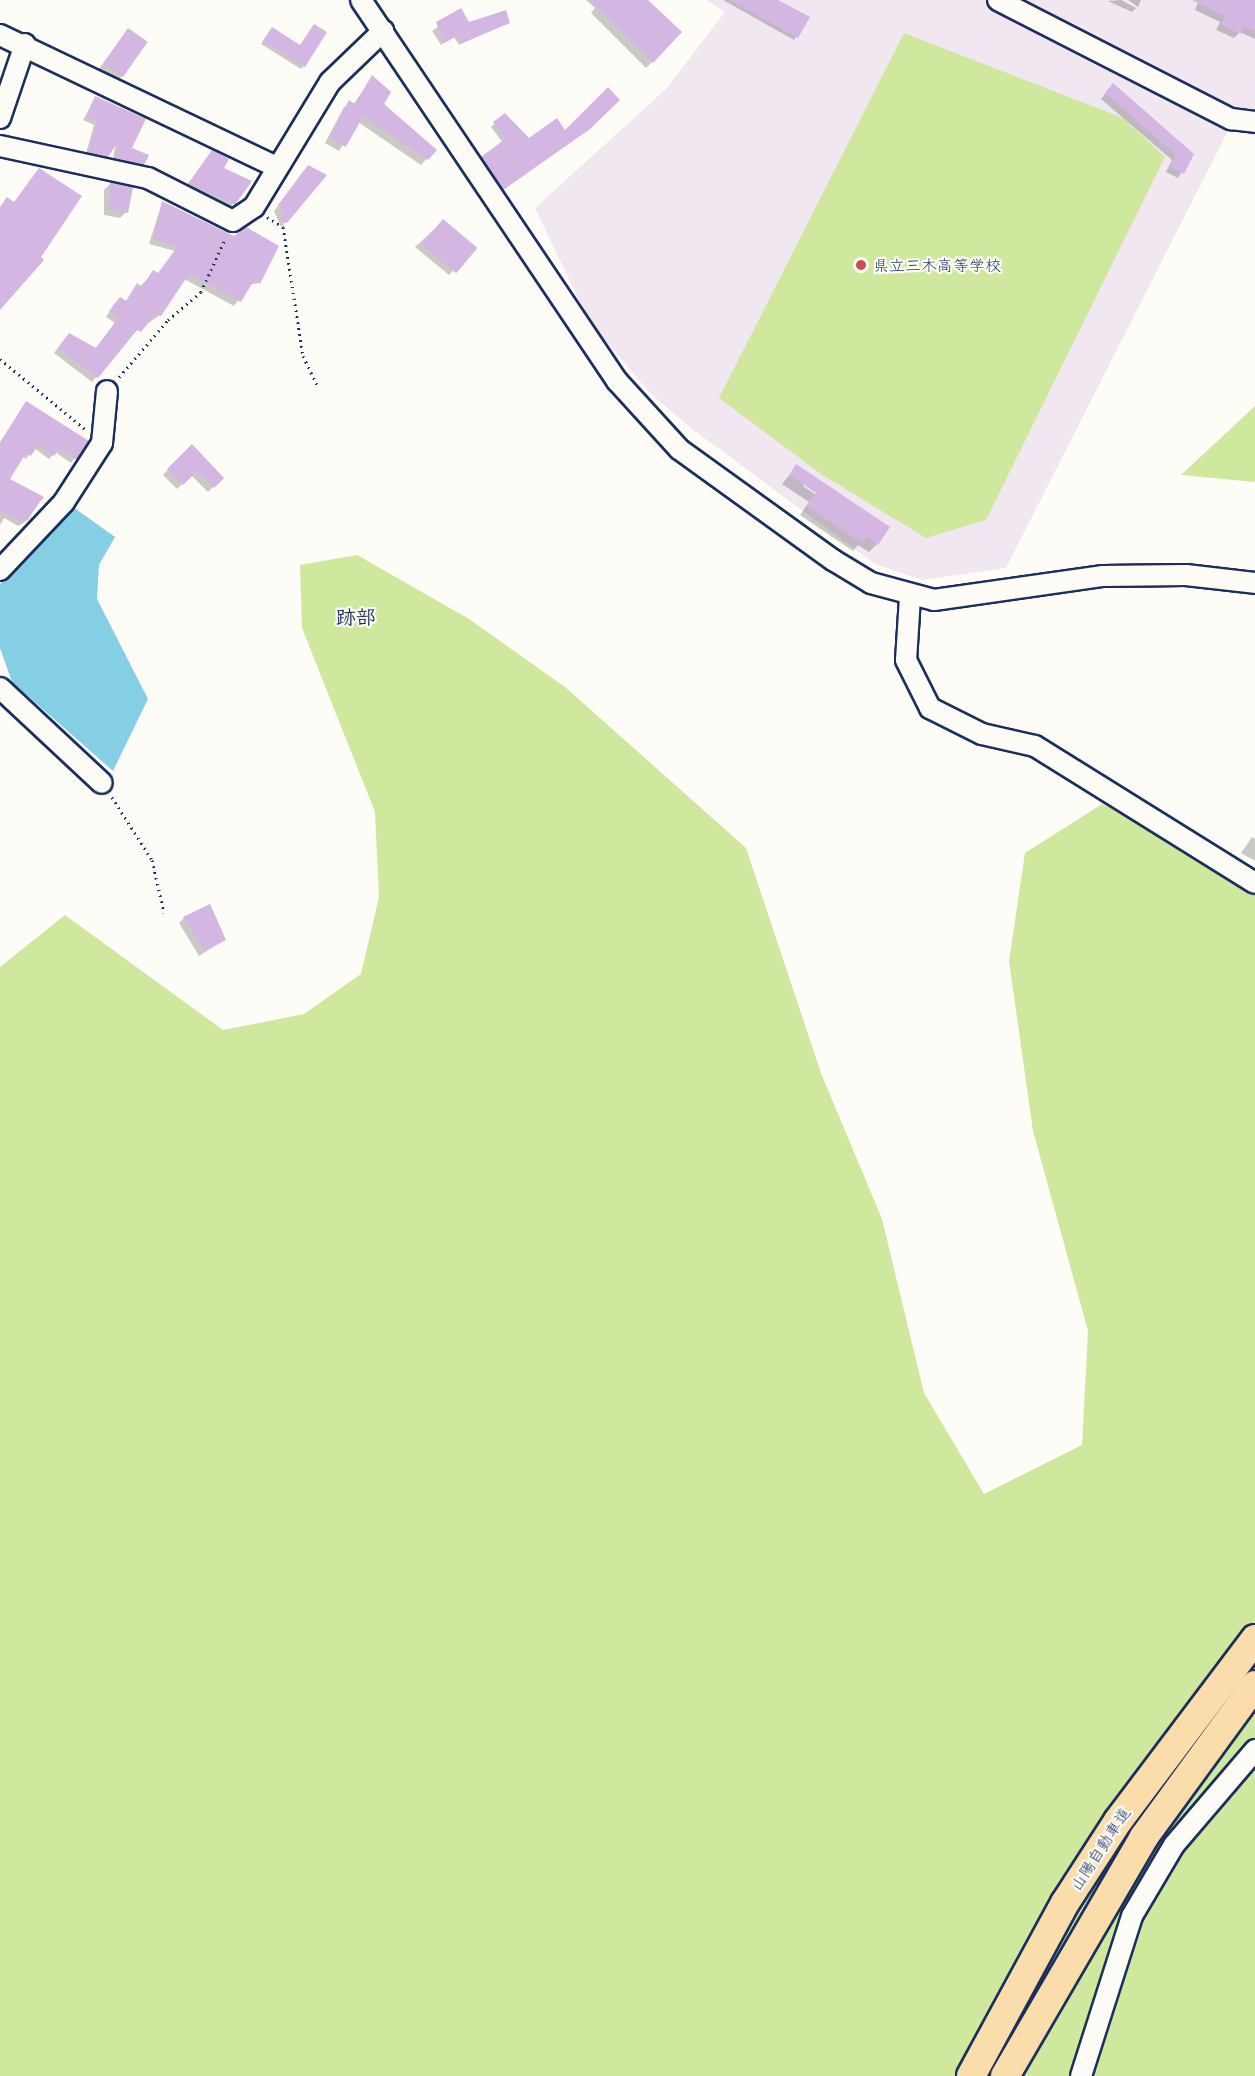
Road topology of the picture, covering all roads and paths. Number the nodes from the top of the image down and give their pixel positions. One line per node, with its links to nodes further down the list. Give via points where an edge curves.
1 (361, 0): 3 (street)
2 (998, 0): 7 (street, via 1231,119)
3 (383, 31): 9 (street, via 330,82); 18 (street, via 581,333 679,449 833,560 871,583)
4 (0, 34): 5 (street)
5 (25, 44): 6 (street); 9 (street)
6 (0, 118)
7 (1255, 122)
8 (0, 146): 11 (street, via 148,178)
9 (277, 167): 10 (street)
10 (254, 207): 11 (street); 13 (path, via 283,227 303,356)
11 (233, 221): 14 (path, via 201,292 168,320)
12 (0, 359): 15 (path)
13 (318, 387)
14 (107, 390): 15 (street)
15 (102, 443): 16 (street, via 64,502)
16 (0, 570)
17 (1255, 583): 18 (street, via 1103,576 965,597)
18 (910, 597): 21 (street, via 906,660 930,708 982,734 1035,746)
19 (0, 688): 20 (street)
20 (102, 783): 22 (path, via 152,860)
21 (1255, 883)
22 (164, 912)
23 (1255, 1639): 26 (highway, 山陽自動車道, via 1118,1821 1065,1903)
24 (1255, 1685): 27 (highway, 山陽自動車道, via 1138,1846)
25 (1255, 1750): 28 (street, via 1173,1845 1132,1917)
26 (971, 2076)
27 (1005, 2076)
28 (1081, 2076)

